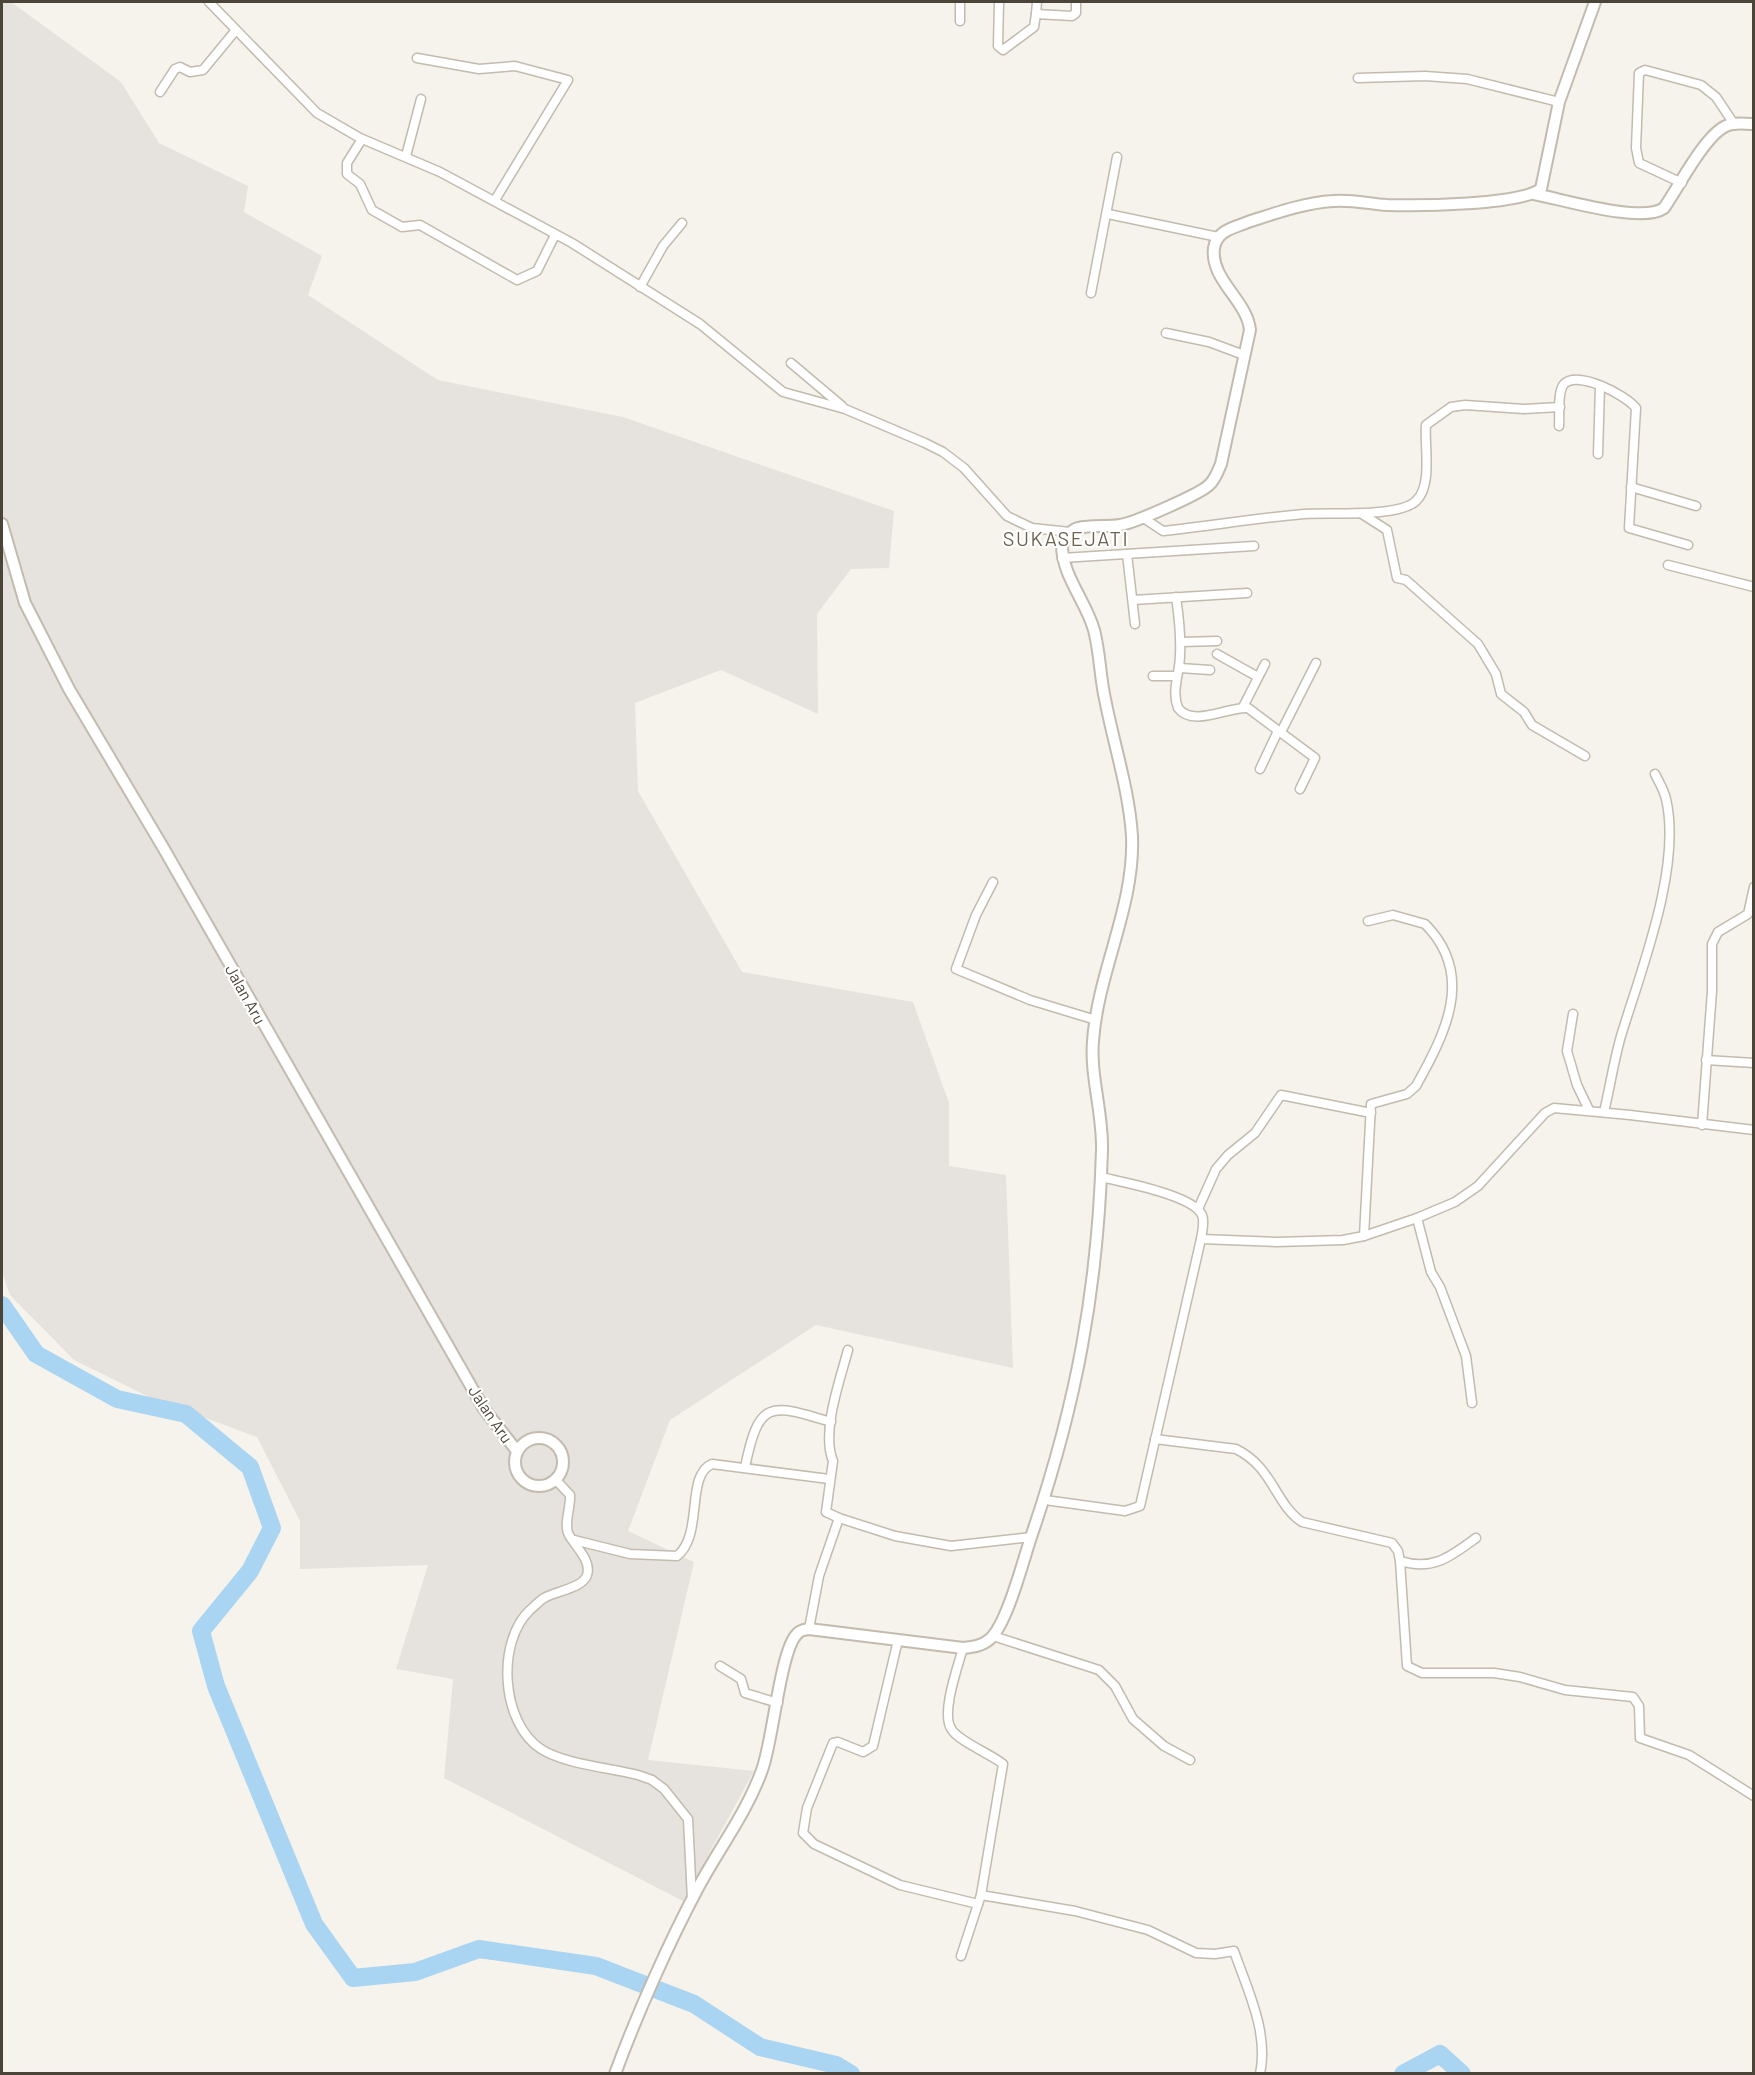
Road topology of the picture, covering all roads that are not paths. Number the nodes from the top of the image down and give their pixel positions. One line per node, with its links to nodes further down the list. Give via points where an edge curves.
1 (209, 2): 9 (street)
2 (960, 2): 8 (street)
3 (999, 2): 7 (street, via 999,50 1034,27)
4 (1037, 2): 7 (street)
5 (1076, 2): 7 (street, via 1076,13 1072,16)
6 (1595, 2): 14 (street)
7 (1036, 14)
8 (960, 21)
9 (236, 30): 12 (street, via 203,70 175,69); 17 (street, via 317,113)
10 (417, 58): 22 (street, via 479,69 515,66 568,80)
11 (1358, 78): 14 (street, via 1467,79)
12 (160, 92)
13 (421, 99): 18 (street)
14 (1559, 102): 21 (street, via 1541,189)
15 (1734, 124): 16 (street); 20 (street, via 1712,136); 20 (street, via 1716,97 1701,85 1645,70 1639,73 1639,163)
16 (1754, 124)
17 (362, 139): 18 (street); 25 (street, via 347,163 347,174 360,184 372,210 402,227 420,225 517,280 537,271)
18 (406, 156): 22 (street)
19 (1117, 157): 23 (street)
20 (1682, 183): 21 (street, via 1664,208 1645,214)
21 (1534, 194): 26 (street, via 1415,206 1317,202 1266,216)
22 (495, 200): 25 (street)
23 (1108, 214): 26 (street); 28 (street)
24 (682, 223): 27 (street, via 663,246)
25 (555, 235): 27 (street)
26 (1218, 237): 30 (street, via 1214,247 1216,266 1249,321)
27 (640, 287): 34 (street, via 700,324 783,392)
28 (1091, 293)
29 (1166, 333): 30 (street, via 1209,342)
30 (1244, 355): 40 (street, via 1215,477 1199,492)
31 (791, 363): 34 (street)
32 (1600, 386): 33 (street, via 1571,380 1563,385); 36 (street); 37 (street, via 1613,390 1636,408)
33 (1560, 407): 35 (street); 39 (street, via 1451,407 1426,425 1424,483 1418,499 1409,506)
34 (844, 409): 42 (street, via 943,452 964,468 1007,516 1019,523)
35 (1559, 426)
36 (1599, 454)
37 (1631, 487): 38 (street); 43 (street, via 1629,528)
38 (1696, 506)
39 (1362, 514): 40 (street, via 1305,514 1163,531); 64 (street, via 1387,530 1397,579 1406,580 1478,644 1496,674 1501,694 1524,712 1534,728)
40 (1145, 519): 42 (street)
41 (2, 524): 89 (street, Jalan Aru, via 25,603 69,689 484,1409)
42 (1070, 532): 46 (street, via 1062,545)
43 (1688, 545)
44 (1254, 546): 45 (street)
45 (1127, 554): 46 (street); 51 (street)
46 (1062, 558): 72 (street, via 1095,634 1132,833 1131,876)
47 (1668, 564): 48 (street)
48 (1754, 586)
49 (1247, 593): 50 (street)
50 (1176, 597): 51 (street); 54 (street)
51 (1132, 600): 52 (street)
52 (1136, 624)
53 (1217, 641): 54 (street)
54 (1181, 642): 59 (street)
55 (1217, 654): 61 (street)
56 (1316, 663): 63 (street)
57 (1265, 664): 61 (street)
58 (1210, 670): 59 (street)
59 (1178, 672): 60 (street); 62 (street, via 1176,704 1185,714 1219,714)
60 (1153, 676)
61 (1258, 677): 62 (street)
62 (1243, 707): 63 (street)
63 (1280, 731): 65 (street); 67 (street, via 1315,759)
64 (1585, 756)
65 (1260, 769)
66 (1655, 774): 76 (street, via 1666,797 1669,820 1660,907 1620,1038)
67 (1300, 789)
68 (993, 882): 72 (street, via 956,969 1030,1000)
69 (1754, 887): 73 (street, via 1748,914 1718,932 1712,944)
70 (1368, 921): 77 (street, via 1393,915 1425,924 1446,956 1454,993 1450,1014 1416,1086 1407,1094 1374,1101)
71 (1573, 1014): 75 (street, via 1567,1051)
72 (1096, 1020): 80 (street, via 1093,1042 1102,1119)
73 (1706, 1060): 74 (street); 78 (street)
74 (1754, 1063)
75 (1589, 1110): 76 (street); 82 (street, via 1550,1110 1478,1186 1455,1202)
76 (1604, 1112): 78 (street)
77 (1371, 1113): 81 (street, via 1281,1095 1255,1133 1216,1168); 83 (street)
78 (1702, 1125): 79 (street)
79 (1754, 1130)
80 (1101, 1177): 81 (street, via 1154,1190); 93 (street, via 1083,1351)
81 (1198, 1209): 84 (street, via 1203,1218)
82 (1417, 1218): 83 (street); 86 (street, via 1431,1272 1466,1356)
83 (1364, 1236): 84 (street, via 1314,1242)
84 (1202, 1239): 88 (street)
85 (848, 1350): 87 (street)
86 (1472, 1403)
87 (831, 1422): 90 (street, via 791,1410 764,1415 752,1435); 92 (street, via 833,1461)
88 (1155, 1439): 93 (street, via 1140,1506 1125,1511); 98 (street, via 1221,1446 1246,1454 1261,1468 1298,1520 1392,1543)
89 (517, 1451): 91 (street, via 515,1466 528,1484 542,1486); 91 (street, via 530,1439 554,1443 563,1465)
90 (745, 1467): 92 (street); 97 (street, via 712,1464 704,1470 696,1492 691,1536 677,1556 630,1554)
91 (555, 1479): 97 (street, via 570,1495 568,1531)
92 (829, 1479): 94 (street, via 826,1514)
93 (1045, 1500): 95 (street)
94 (839, 1518): 95 (street, via 895,1536 951,1546); 99 (street, via 819,1576)
95 (1031, 1537): 100 (street)
96 (1476, 1538): 98 (street, via 1451,1557 1433,1563 1418,1566)
97 (574, 1540): 108 (street, via 586,1560 587,1575 583,1582 543,1599 518,1625 509,1671 513,1707 528,1739 550,1754 638,1775 664,1789 688,1819)
98 (1400, 1561): 106 (street, via 1407,1666 1412,1670 1494,1673 1565,1690 1633,1697 1639,1707 1640,1738 1689,1755)
99 (809, 1629): 101 (street); 104 (street, via 796,1635 789,1647)
100 (993, 1636): 102 (street, via 975,1647); 105 (street, via 1099,1670 1115,1686 1133,1719 1164,1746)
101 (898, 1640): 102 (street); 109 (street, via 873,1746 863,1752 833,1743 807,1808 803,1833 837,1856 900,1885)
102 (963, 1648): 107 (street, via 948,1722 952,1732 1004,1764)
103 (720, 1666): 104 (street, via 741,1679 745,1693)
104 (778, 1703): 108 (street, via 764,1765 750,1802 726,1836)
105 (1190, 1760)
106 (1754, 1796)
107 (981, 1894): 109 (street); 112 (street, via 1075,1911 1148,1930 1196,1953 1234,1951 1258,2021 1262,2046)
108 (692, 1900): 111 (street)
109 (978, 1904): 110 (street)
110 (960, 1956)
111 (615, 2073)
112 (1260, 2073)

